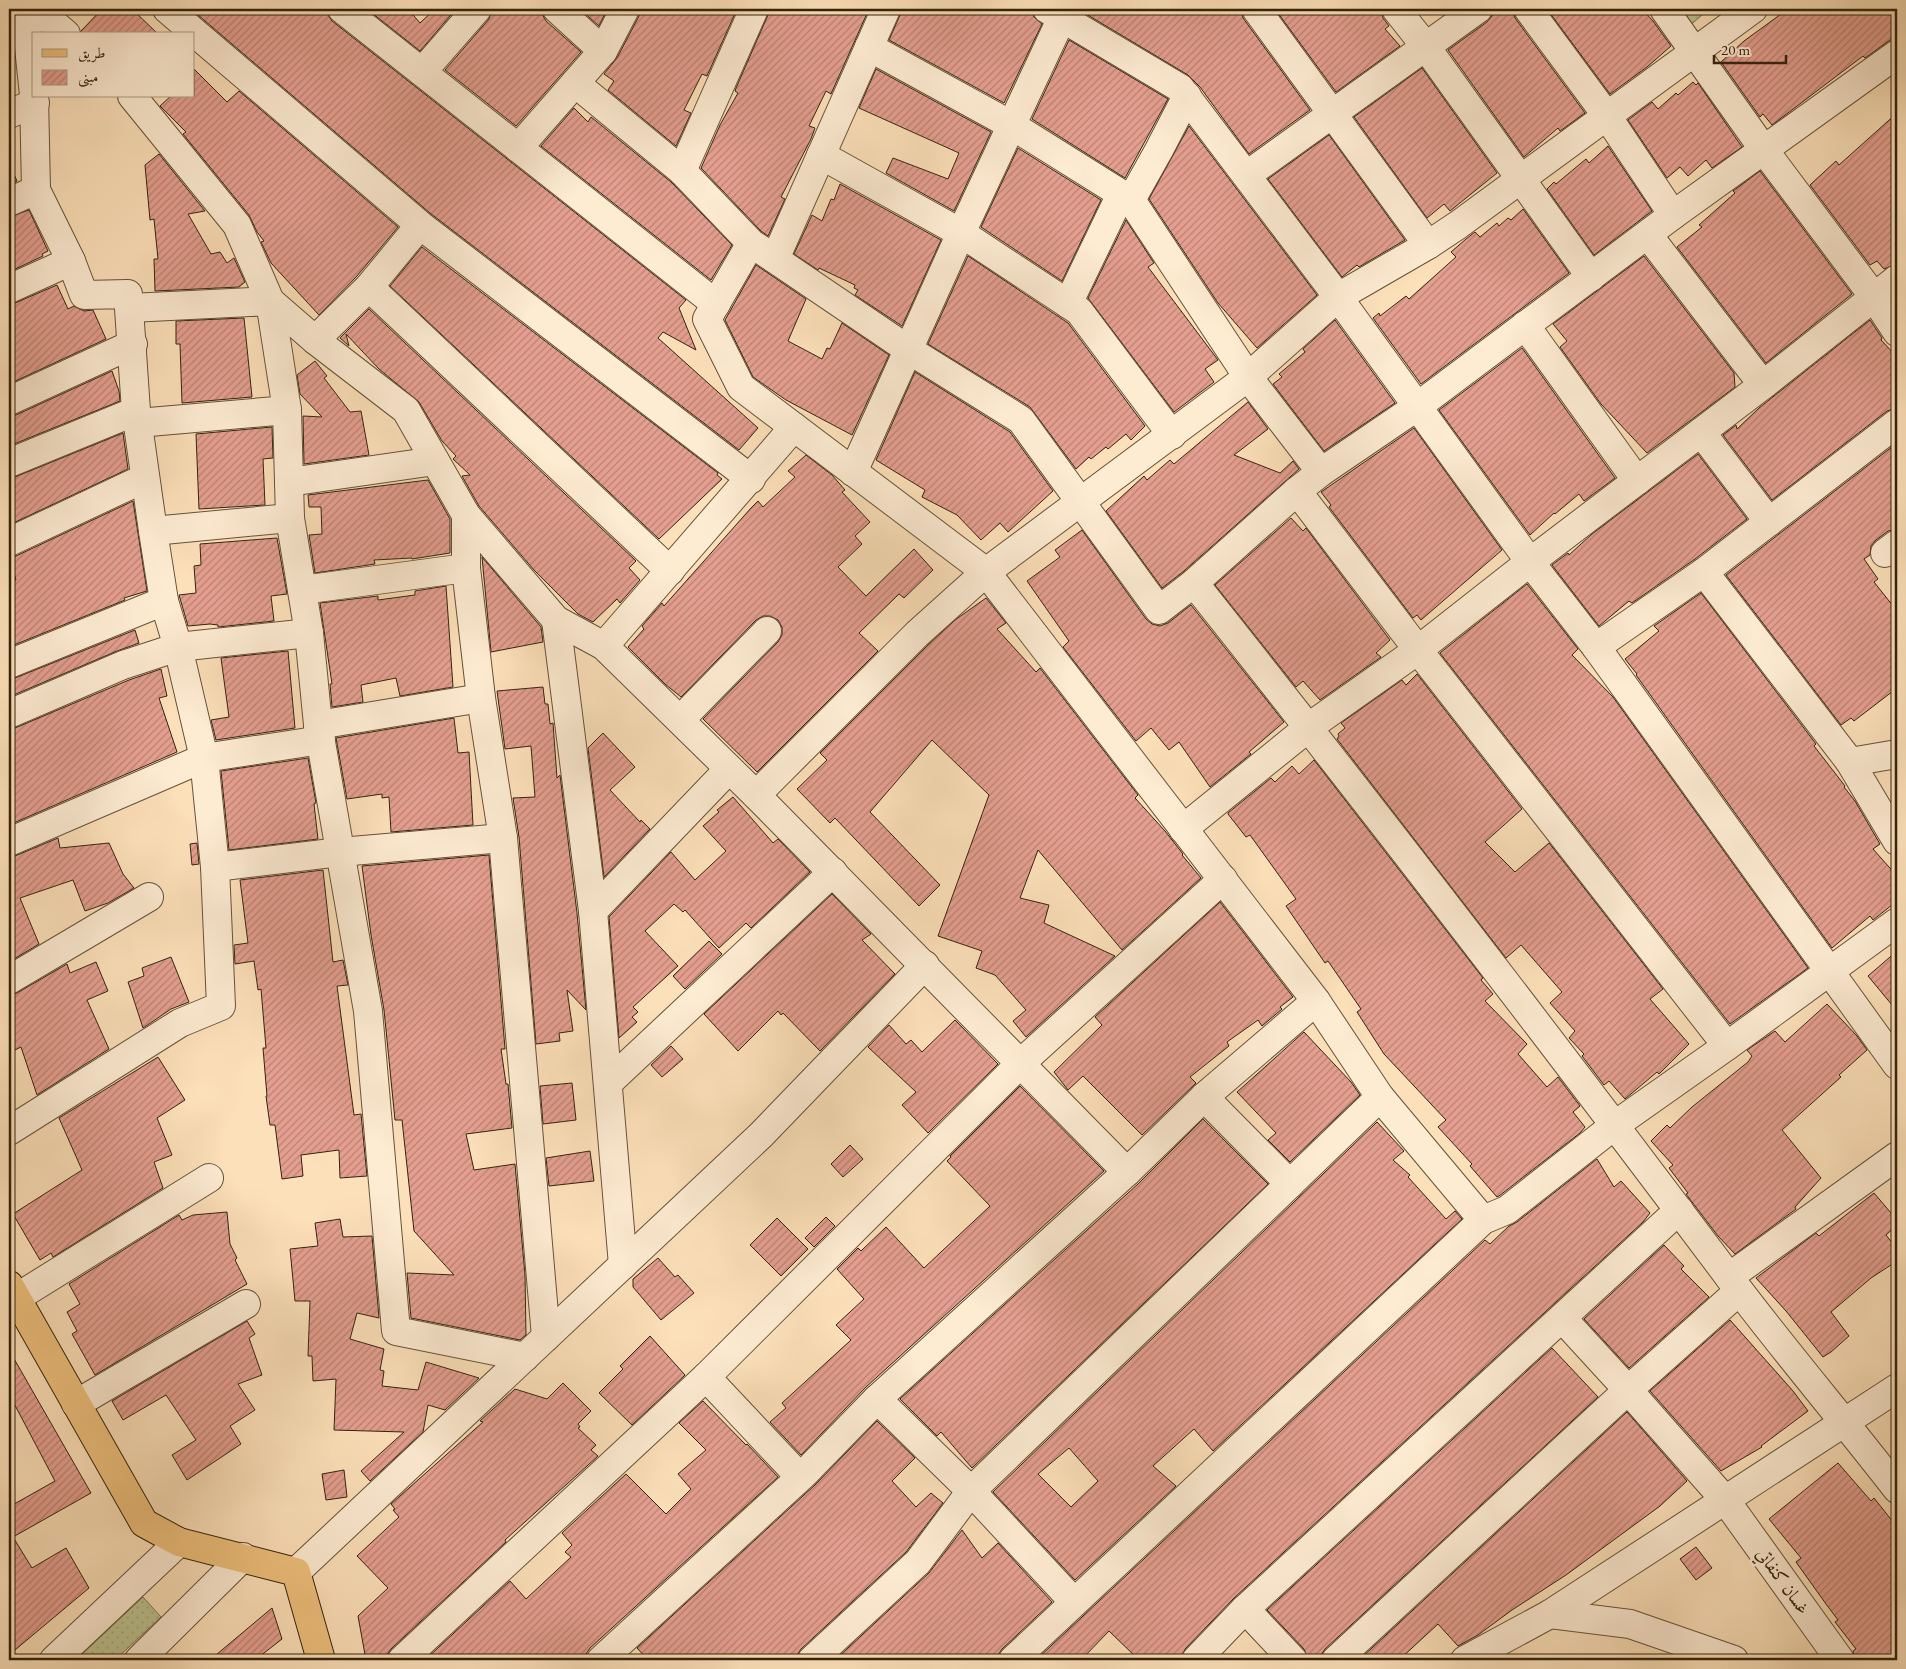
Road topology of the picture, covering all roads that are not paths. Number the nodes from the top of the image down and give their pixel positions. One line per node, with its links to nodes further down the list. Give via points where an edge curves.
1 (25, 9): 26 (street)
2 (37, 9): 17 (street)
3 (167, 9): 18 (street)
4 (342, 9): 25 (street)
5 (477, 9): 25 (street)
6 (557, 9): 22 (street)
7 (625, 9): 22 (street)
8 (754, 9): 38 (street)
9 (886, 9): 20 (street)
10 (1256, 9): 31 (street)
11 (1396, 9): 21 (street)
12 (1478, 9): 21 (street)
13 (1528, 9): 33 (street)
14 (1664, 9): 23 (street)
15 (1753, 9): 23 (street)
16 (1059, 12): 28 (street, via 1180,88); 34 (street)
17 (64, 32)
18 (194, 32)
19 (195, 33): 45 (street)
20 (869, 47): 34 (street); 37 (street)
21 (1426, 47): 31 (street); 40 (street)
22 (603, 51): 27 (street)
23 (1694, 52): 33 (street); 36 (street)
24 (1893, 65): 36 (street)
25 (422, 72): 35 (street)
26 (32, 78)
27 (575, 83): 35 (street); 38 (street)
28 (1187, 96): 39 (street); 42 (street, via 1159,150)
29 (34, 98): 32 (street); 41 (street)
30 (134, 98): 58 (street, via 237,225)
31 (1332, 113): 39 (street); 49 (street)
32 (9, 114)
33 (1607, 116): 40 (street); 44 (street)
34 (1012, 126): 42 (street); 46 (street)
35 (518, 148): 59 (street)
36 (1764, 150): 44 (street); 57 (street)
37 (821, 155): 46 (street); 50 (street)
38 (682, 171): 48 (street)
39 (1246, 176): 56 (street)
40 (1520, 180): 49 (street); 52 (street)
41 (36, 190): 43 (street); 51 (street)
42 (1126, 197): 60 (street); 67 (street)
43 (9, 202)
44 (1673, 215): 47 (street)
45 (420, 225): 54 (street); 82 (street)
46 (961, 233): 60 (street); 66 (street)
47 (1648, 235): 52 (street); 68 (street)
48 (751, 243): 50 (street); 59 (street)
49 (1428, 245): 56 (street)
50 (775, 259): 66 (street)
51 (71, 261): 55 (street); 61 (street, via 84,295 128,294)
52 (1591, 277): 62 (street)
53 (1897, 279): 57 (street)
54 (369, 287): 64 (street); 94 (street)
55 (9, 289)
56 (1338, 297): 67 (street); 70 (street)
57 (1874, 297): 63 (street); 68 (street)
58 (270, 301): 61 (street); 64 (street); 71 (street)
59 (716, 304): 74 (street, via 706,318 741,387)
60 (1068, 304): 76 (street, via 1079,311)
61 (130, 308): 65 (street)
62 (1525, 325): 70 (street); 83 (street)
63 (1897, 332)
64 (315, 340): 77 (street, via 406,410)
65 (133, 344): 69 (street); 72 (street)
66 (909, 350): 79 (street); 86 (street, via 1021,420)
67 (1248, 378): 76 (street); 80 (street)
68 (1763, 385): 75 (street)
69 (9, 401)
70 (1418, 406): 80 (street); 92 (street)
71 (287, 410): 72 (street); 84 (street)
72 (137, 417): 78 (street); 81 (street)
73 (1897, 423): 89 (street)
74 (794, 427): 79 (street); 82 (street)
75 (1701, 432): 83 (street); 89 (street)
76 (1172, 435): 86 (street)
77 (435, 462): 84 (street); 87 (street)
78 (9, 463)
79 (853, 472): 95 (street)
80 (1321, 472): 85 (street)
81 (145, 478): 90 (street); 91 (street)
82 (751, 479): 94 (street)
83 (1637, 481): 92 (street)
84 (289, 482): 88 (street)
85 (1297, 491): 97 (street); 106 (street)
86 (1081, 501): 95 (street); 97 (street, via 1159,610)
87 (466, 515): 93 (street); 100 (street)
88 (290, 518): 90 (street); 98 (street)
89 (1769, 522): 96 (street)
90 (152, 531): 99 (street)
91 (9, 542)
92 (1530, 562): 105 (street); 106 (street)
93 (466, 568): 98 (street); 108 (street)
94 (670, 571): 103 (street)
95 (986, 572): 117 (street, via 917,634); 118 (street)
96 (1704, 572): 105 (street); 115 (street)
97 (1194, 584): 111 (street)
98 (302, 590): 102 (street)
99 (164, 601): 104 (street); 107 (street)
100 (556, 620): 103 (street); 127 (street)
101 (767, 631): 110 (street)
102 (309, 633): 104 (street); 112 (street)
103 (604, 646): 110 (street)
104 (178, 647): 109 (street, via 123,665); 114 (street)
105 (1596, 647): 130 (street)
106 (1418, 650): 111 (street); 133 (street)
107 (9, 664)
108 (481, 698): 112 (street); 119 (street)
109 (9, 714)
110 (680, 720): 116 (street)
111 (1309, 727): 118 (street); 139 (street)
112 (320, 732): 114 (street); 122 (street)
113 (1897, 754): 115 (street)
114 (204, 758): 121 (street); 123 (street)
115 (1850, 762): 120 (street)
116 (729, 769): 117 (street); 127 (street)
117 (756, 795): 124 (street)
118 (1183, 829): 125 (street)
119 (503, 838): 122 (street); 152 (street)
120 (1897, 841)
121 (9, 842)
122 (340, 852): 123 (street); 153 (street, via 368,1011 396,1331)
123 (215, 867): 140 (street, via 221,1006 180,1023)
124 (833, 872): 129 (street); 136 (street)
125 (1223, 879): 132 (street); 134 (street)
126 (149, 897): 131 (street)
127 (593, 911): 136 (street)
128 (1897, 922): 130 (street)
129 (925, 965): 134 (street); 147 (street, via 761,1135)
130 (1828, 971): 133 (street); 135 (street)
131 (9, 980)
132 (1316, 1001): 137 (street); 138 (street)
133 (1727, 1046): 139 (street)
134 (1022, 1063): 142 (street); 154 (street)
135 (1897, 1065)
136 (608, 1083): 147 (street)
137 (1380, 1097): 144 (street); 146 (street)
138 (1204, 1098): 142 (street); 144 (street)
139 (1615, 1125): 145 (street); 146 (street, via 1507,1210)
140 (9, 1130)
141 (1897, 1156): 148 (street)
142 (1127, 1172): 157 (street)
143 (209, 1178): 149 (street)
144 (1290, 1184): 162 (street)
145 (1679, 1210): 148 (street); 151 (street)
146 (1483, 1220): 167 (street)
147 (623, 1265): 152 (street)
148 (1734, 1284): 156 (street); 159 (street)
149 (12, 1292): 158 (main road)
150 (246, 1304): 158 (street)
151 (1562, 1318): 156 (street, غسان كنفاتي); 168 (street)
152 (546, 1337): 153 (street)
153 (525, 1357): 166 (street)
154 (706, 1377): 160 (street); 173 (street)
155 (1897, 1388): 159 (street)
156 (1628, 1390): 163 (street, غسان كنفاتي); 179 (street)
157 (877, 1400): 160 (street); 162 (street)
158 (76, 1404): 164 (main road, via 144,1523)
159 (1846, 1422): 161 (street); 163 (street)
160 (800, 1477): 174 (street)
161 (1897, 1489)
162 (971, 1491): 167 (street); 175 (street, via 918,1562)
163 (1726, 1501): 169 (street); 182 (street, غسان كنفاتي)
164 (179, 1542): 165 (main road); 170 (street)
165 (243, 1557): 166 (main road); 171 (street)
166 (296, 1572): 172 (main road)
167 (1074, 1602): 176 (street)
168 (1245, 1609): 177 (street); 178 (street)
169 (1550, 1614): 180 (street); 181 (street, via 1630,1624)
170 (54, 1660)
171 (139, 1660)
172 (321, 1660)
173 (402, 1660)
174 (601, 1660)
175 (812, 1660)
176 (1013, 1660)
177 (1196, 1660)
178 (1293, 1660)
179 (1336, 1660)
180 (1465, 1660)
181 (1734, 1660)
182 (1840, 1660)

